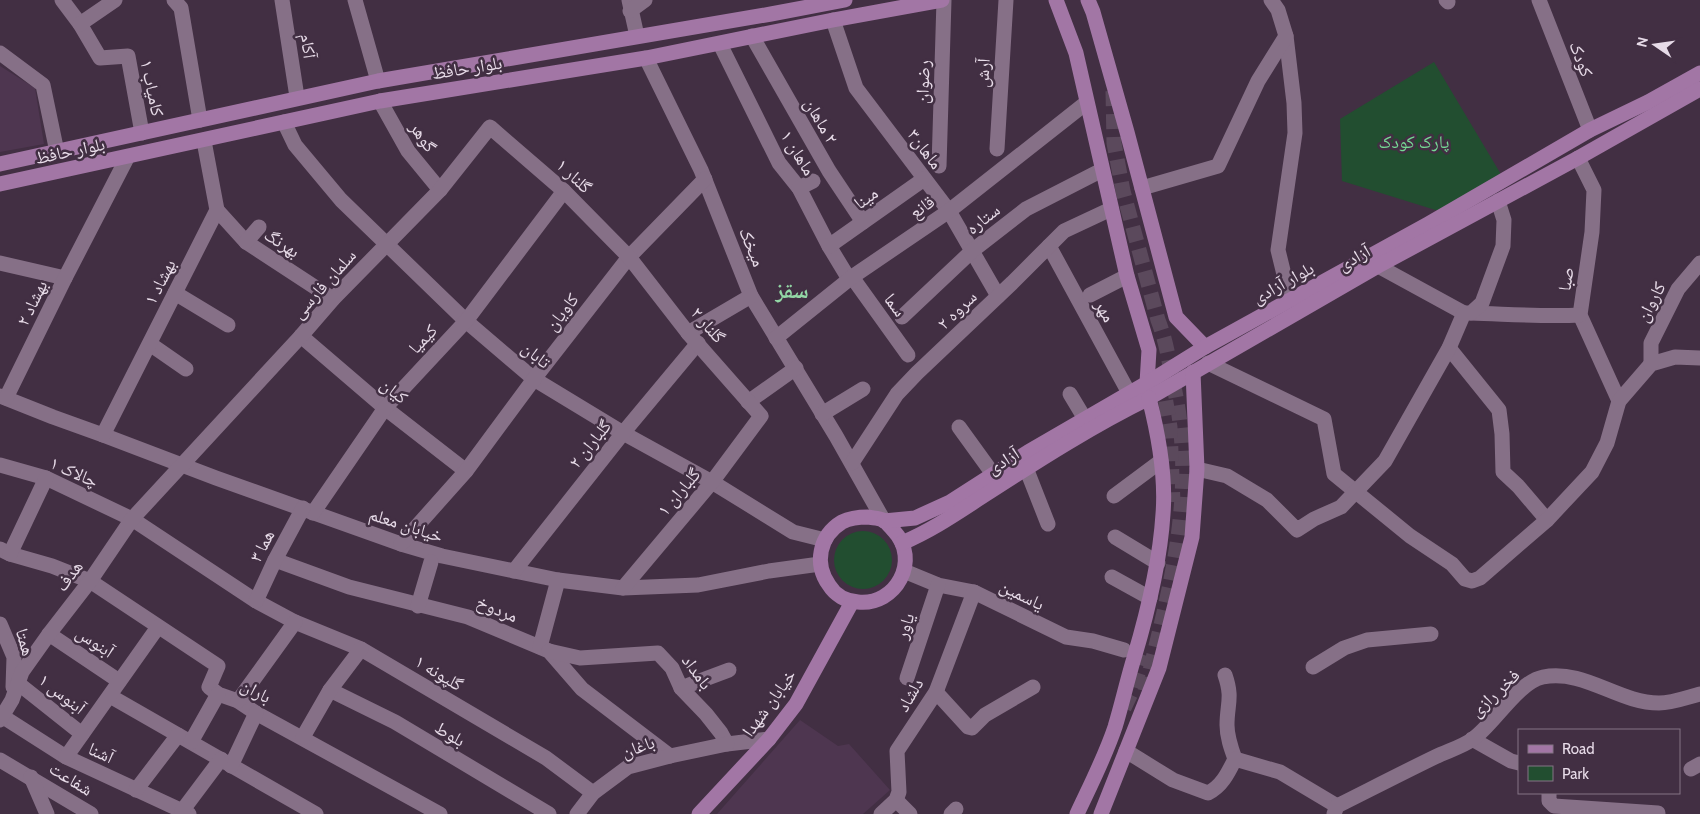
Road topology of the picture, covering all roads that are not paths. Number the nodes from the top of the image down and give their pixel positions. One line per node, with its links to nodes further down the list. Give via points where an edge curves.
1 (62, 0): 16 (street, کامیاب ۱)
2 (115, 0): 16 (street)
3 (174, 0): 29 (street, via 181,8)
4 (282, 0): 26 (street, آکام)
5 (355, 0): 24 (street)
6 (645, 0): 14 (street)
7 (845, 0): 17 (main road, بلوار حافظ)
8 (943, 0): 15 (main road, بلوار حافظ); 40 (street, رضوان)
9 (1006, 0): 35 (street, آرش)
10 (1056, 0): 28 (main road, via 1076,53)
11 (1088, 0): 47 (main road)
12 (1271, 0): 19 (street, via 1278,10)
13 (1539, 0): 32 (street, کودک)
14 (629, 6): 17 (street)
15 (833, 20): 18 (main road, بلوار حافظ); 43 (street, ماهان۳, via 856,88)
16 (80, 24): 33 (street, کامیاب ۱, via 100,58 128,56)
17 (637, 36): 24 (main road, بلوار حافظ)
18 (752, 36): 20 (main road, بلوار حافظ); 54 (street, ٢ ماهان, via 829,171)
19 (1286, 36): 47 (street, via 1258,81 1218,166); 73 (street, via 1295,133 1278,250 1289,295)
20 (720, 44): 22 (main road, بلوار حافظ); 46 (street, ماهان ۱, via 779,163)
21 (0, 54): 36 (street, via 43,85)
22 (646, 58): 27 (main road, بلوار حافظ); 42 (street, میخک)
23 (1700, 73): 32 (main road, بلوار آزادی)
24 (378, 81): 26 (main road, بلوار حافظ)
25 (1700, 89): 38 (main road, آزادی)
26 (297, 97): 29 (main road, بلوار حافظ)
27 (380, 101): 30 (main road, بلوار حافظ); 48 (street, گوهر, via 408,152)
28 (1086, 102): 41 (main road); 53 (street, قانع)
29 (200, 120): 33 (main road, بلوار حافظ)
30 (284, 122): 34 (main road, بلوار حافظ); 57 (street, تابان, via 295,145 341,200)
31 (490, 127): 48 (street, سلمان فارسی); 49 (street, گلنار ۱)
32 (1590, 130): 73 (main road, بلوار آزادی)
33 (142, 133): 36 (main road, بلوار حافظ)
34 (204, 141): 37 (main road, بلوار حافظ); 52 (street)
35 (997, 149)
36 (57, 152): 39 (main road, بلوار حافظ)
37 (127, 158): 45 (main road, بلوار حافظ); 66 (street, بهشاد ۲)
38 (1578, 158): 50 (main road, آزادی); 75 (street, صبا, via 1594,190 1592,232)
39 (0, 164)
40 (939, 166)
41 (1102, 170): 51 (main road); 60 (street, ستاره, via 1026,209)
42 (705, 179): 61 (street, کاویان); 69 (street, میخک)
43 (924, 179): 53 (street, ماهان۳); 54 (street, مینا)
44 (812, 181): 46 (street)
45 (0, 184)
46 (799, 188): 58 (street, ماهان ۱)
47 (1142, 188): 83 (main road, via 1176,317)
48 (440, 190): 57 (street, سلمان فارسی)
49 (564, 191): 61 (street, گلنار ۱); 77 (street, کیمیا)
50 (1498, 201): 64 (main road, آزادی); 74 (street, via 1504,220 1503,246 1482,303)
51 (1111, 209): 59 (street, سروه ۲, via 1064,231); 65 (main road)
52 (218, 210): 56 (street, بهرنگ); 68 (street, بهشاد ۱)
53 (949, 211): 60 (street, ماهان۳); 67 (street, قانع)
54 (863, 222): 58 (street, مینا)
55 (259, 227): 56 (street)
56 (246, 242): 72 (street, بهرنگ)
57 (386, 244): 72 (street, سلمان فارسی); 77 (street, تابان)
58 (829, 246): 67 (street, ماهان ۱)
59 (1049, 246): 70 (street, سروه ۲); 95 (street, مهر)
60 (972, 251): 70 (street, ماهان۳); 76 (street, ستاره)
61 (628, 257): 80 (street, گلنار ۲); 92 (street, کاویان)
62 (0, 263): 66 (street)
63 (1700, 263): 88 (street, کاروان, via 1678,289 1651,343)
64 (1378, 266): 74 (street); 87 (main road, آزادی)
65 (1127, 276): 71 (street); 94 (main road, via 1149,350)
66 (65, 278): 97 (street, بهشاد ۲)
67 (851, 278): 81 (street, قانع); 85 (street, سما)
68 (175, 293): 78 (street); 82 (street, بهشاد ۱)
69 (752, 296): 80 (street); 81 (street, میخک)
70 (998, 296): 108 (street, سروه ۲, via 897,394)
71 (1090, 296)
72 (333, 299): 79 (street, سلمان فارسی)
73 (1293, 299): 83 (main road, بلوار آزادی)
74 (1468, 313): 75 (street, via 1548,317); 84 (street)
75 (1580, 315): 98 (street, صبا)
76 (902, 316)
77 (466, 321): 92 (street, تابان); 100 (street, کیمیا)
78 (228, 325)
79 (301, 336): 100 (street, کیان); 109 (street, سلمان فارسی)
80 (693, 338): 99 (street, گلنار ۲); 105 (street, گلباران ۲)
81 (776, 338): 89 (street, میخک)
82 (150, 344): 90 (street); 106 (street, بهشاد ۱)
83 (1205, 347): 94 (main road, بلوار آزادی)
84 (1449, 348): 117 (street, via 1385,461); 122 (street, via 1499,410 1502,472)
85 (908, 355)
86 (1700, 358): 88 (street, via 1675,357)
87 (1208, 363): 91 (main road, آزادی); 117 (street, via 1324,419 1334,474)
88 (1651, 364): 98 (street)
89 (796, 368): 99 (street); 101 (street, میخک)
90 (186, 369)
91 (1193, 372): 94 (main road, آزادی); 111 (main road)
92 (534, 379): 105 (street, تابان); 113 (street, کاویان)
93 (863, 389): 101 (street)
94 (1148, 390): 95 (main road, بلوار آزادی); 107 (main road); 110 (main road, آزادی, via 1118,413)
95 (1129, 393): 103 (main road, بلوار آزادی)
96 (1070, 394): 103 (street)
97 (3, 397): 106 (street, خیابان معلم)
98 (1619, 401): 122 (street, via 1607,443 1592,472)
99 (748, 402): 102 (street, گلنار ۲)
100 (385, 408): 113 (street, کیان); 119 (street, کیمیا)
101 (822, 414): 108 (street, میخک)
102 (761, 416): 116 (street, گلباران ۱)
103 (1085, 419): 114 (main road, بلوار آزادی)
104 (959, 427): 114 (street)
105 (623, 433): 116 (street, تابان); 133 (street, گلباران ۲)
106 (104, 435): 109 (street, خیابان معلم)
107 (1161, 461): 118 (street); 132 (main road, via 1164,512)
108 (852, 463): 121 (street, میخک)
109 (182, 464): 119 (street, خیابان معلم); 120 (street, هدف)
110 (1026, 468): 123 (street); 126 (main road, آزادی, via 927,532)
111 (1197, 468): 117 (street, via 1227,476 1259,495 1297,530 1341,507); 176 (main road, via 1192,537 1159,668)
112 (2, 470): 115 (street, چالاک ۱)
113 (466, 472): 127 (street, کاویان)
114 (994, 474): 121 (main road, بلوار آزادی, via 950,502 915,518)
115 (46, 478): 120 (street, چالاک ۱); 128 (street)
116 (712, 482): 125 (street, تابان, via 793,532); 139 (street, گلباران ۱)
117 (1356, 493): 122 (street, via 1452,564 1465,579 1472,581 1480,578)
118 (1114, 496)
119 (308, 511): 127 (street, خیابان معلم); 129 (street, هما ۳)
120 (132, 518): 137 (street, هدف); 142 (street, چالاک ۱)
121 (884, 520): 125 (main road, via 855,518 832,529); 126 (main road)
122 (1547, 520)
123 (1048, 524)
124 (1115, 537): 132 (street)
125 (824, 540): 131 (main road)
126 (902, 543): 134 (main road)
127 (402, 544): 133 (street, خیابان معلم)
128 (5, 552): 137 (street, باران)
129 (275, 560): 142 (street, هما ۳); 144 (street, مردوخ, via 349,587)
130 (431, 562): 144 (street)
131 (820, 564): 139 (street, خیابان معلم, via 698,585); 143 (main road, via 830,588)
132 (1158, 564): 141 (main road)
133 (514, 571): 136 (street, خیابان معلم)
134 (904, 571): 138 (street, یاسمین); 143 (main road, via 890,593 878,600)
135 (1112, 577): 141 (street)
136 (558, 580): 139 (street, خیابان معلم); 151 (street)
137 (90, 581): 147 (street, باران); 148 (street, هدف)
138 (938, 585): 140 (street, یاسمین); 156 (street, یاور)
139 (622, 588)
140 (974, 592): 152 (street, یاسمین, via 1066,637); 162 (street, دلشاد)
141 (1150, 598): 200 (main road, via 1114,728)
142 (256, 601): 145 (street, گلپونه ۱)
143 (852, 602): 173 (main road, خیابان شهدا, via 796,704)
144 (418, 606): 151 (street, مردوخ, via 468,617)
145 (295, 622): 150 (street, گلپونه ۱); 167 (street)
146 (0, 624): 166 (street, همتا, via 14,657)
147 (158, 627): 157 (street); 163 (street, باران, via 218,666 209,687)
148 (49, 634): 157 (street, آبنوس); 158 (street, هدف, via 22,672)
149 (1431, 634): 153 (street, via 1367,640 1344,648)
150 (361, 649): 161 (street); 185 (street, گلپونه ۱, via 546,758)
151 (545, 649): 159 (street, بامداد, via 580,658 658,652 672,668); 177 (street, مردوخ, via 582,689)
152 (1124, 650)
153 (1313, 666)
154 (728, 670): 159 (street)
155 (1225, 675): 179 (street, via 1230,689 1229,744)
156 (907, 678)
157 (119, 680): 165 (street)
158 (19, 684): 166 (street, هدف); 170 (street, آبنوس ۱)
159 (681, 688): 175 (street, بامداد, via 706,714)
160 (1033, 688): 162 (street, via 985,715 972,728)
161 (330, 690): 171 (street); 196 (street, بلوط, via 395,722)
162 (936, 692): 187 (street, دلشاد, via 897,752 900,782)
163 (218, 694): 167 (street, باران); 172 (street)
164 (1700, 694): 174 (street, فخر رازی, via 1660,703 1632,698 1568,676 1541,677 1520,690)
165 (110, 696): 170 (street); 172 (street)
166 (12, 700): 169 (street, هدف)
167 (238, 701): 168 (street, باران)
168 (256, 712): 171 (street, باران); 181 (street)
169 (1, 718): 178 (street, آشنا)
170 (82, 734): 178 (street)
171 (303, 737): 195 (street, باران)
172 (184, 738): 181 (street); 184 (street)
173 (769, 739): 175 (street); 198 (main road, خیابان شهدا)
174 (1472, 740): 182 (street); 189 (street, فخر رازی)
175 (727, 744): 177 (street, باغان)
176 (1126, 751): 179 (street, via 1173,780 1208,793 1224,779); 201 (main road)
177 (670, 756): 185 (street, باغان, via 628,767)
178 (66, 757): 184 (street, آشنا)
179 (1235, 759): 189 (street, via 1280,772)
180 (0, 760): 183 (street, شفاعت)
181 (226, 762): 188 (street); 190 (street)
182 (1518, 763)
183 (31, 777): 192 (street); 193 (street, شفاعت)
184 (136, 790): 190 (street, آشنا)
185 (593, 793): 197 (street, باغان)
186 (1549, 794): 202 (street, via 1549,802 1554,806)
187 (896, 800): 191 (street); 199 (street)
188 (299, 810): 194 (street)
189 (1335, 810)
190 (185, 812)
191 (883, 813)
192 (47, 814)
193 (91, 814)
194 (316, 814)
195 (440, 814)
196 (549, 814)
197 (577, 814)
198 (699, 814)
199 (910, 814)
200 (1077, 814)
201 (1101, 814)
202 (1657, 814)

